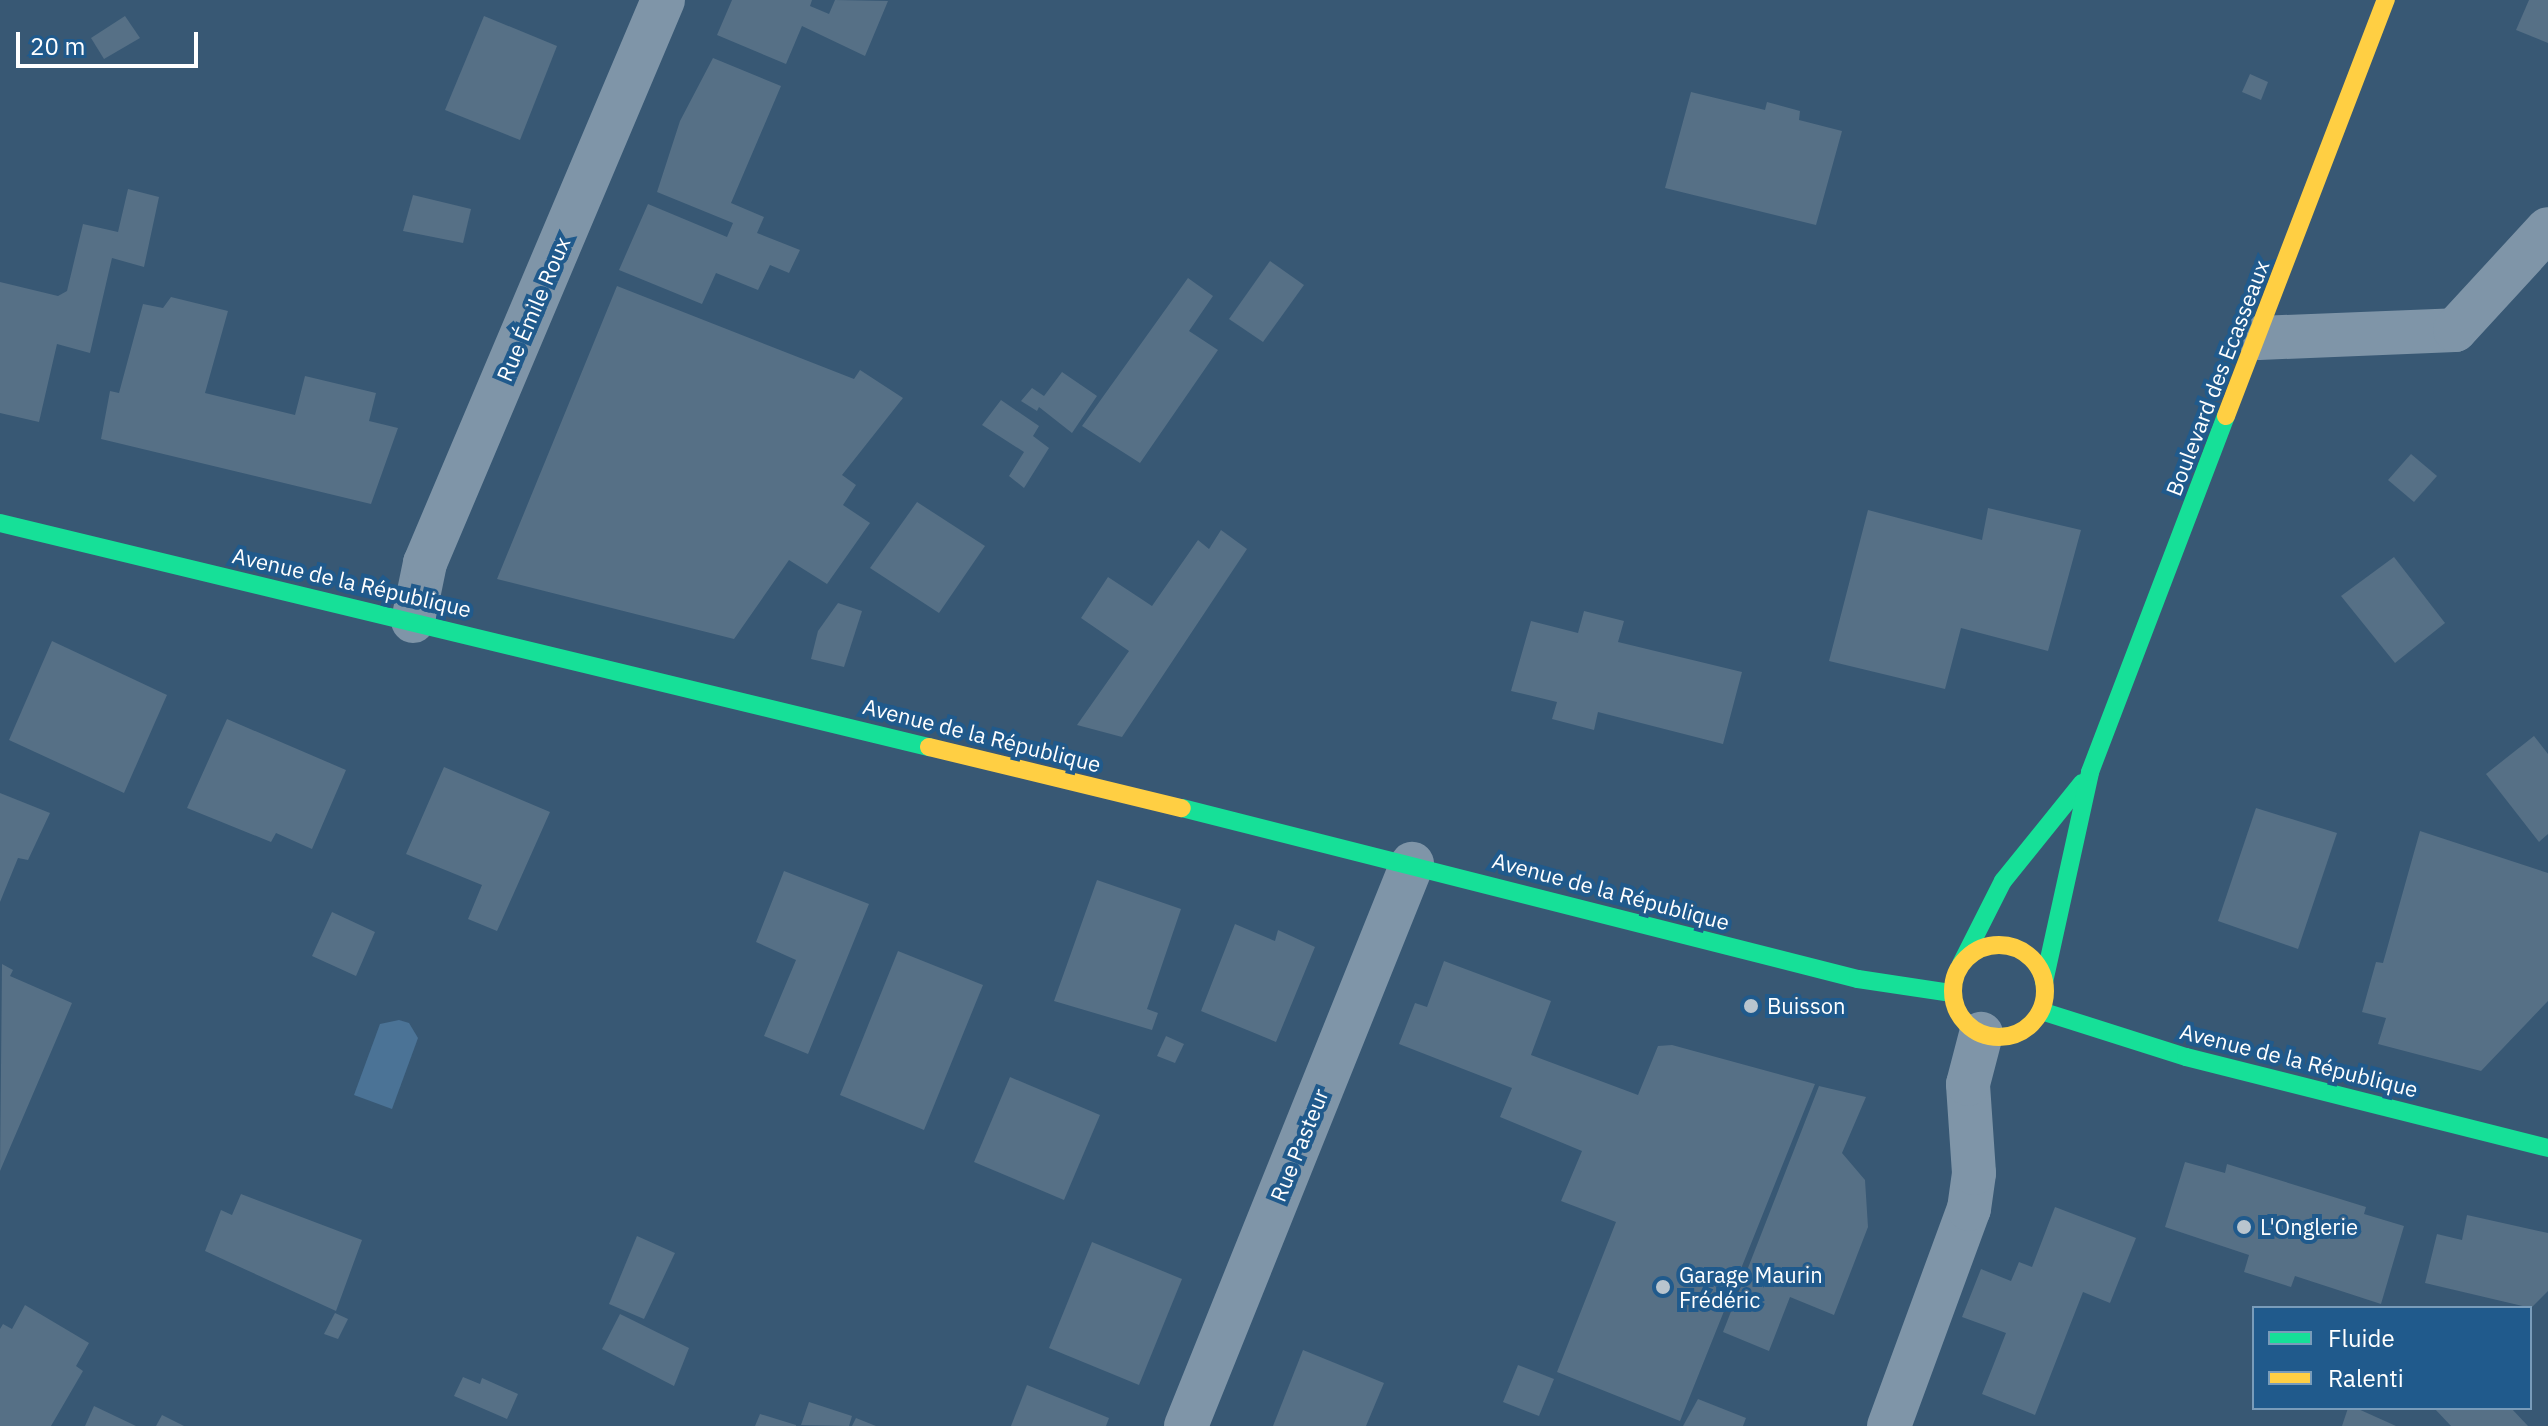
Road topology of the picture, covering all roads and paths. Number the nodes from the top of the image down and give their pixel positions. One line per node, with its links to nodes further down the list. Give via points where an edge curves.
1 (663, 0): 6 (street, Rue Émile Roux, via 425,563)
2 (2386, 0): 4 (main road, Boulevard des Ecasseaux)
3 (2548, 229): 4 (street, via 2455,330)
4 (2259, 338): 7 (main road, Boulevard des Ecasseaux)
5 (0, 523): 6 (main road, Avenue de la République)
6 (413, 621): 8 (main road, Avenue de la République)
7 (2090, 772): 9 (main road, Boulevard des Ecasseaux, via 2003,881); 10 (main road, Boulevard des Ecasseaux)
8 (1412, 864): 11 (main road, Avenue de la République, via 1858,979); 15 (street, Rue Pasteur)
9 (1961, 964): 10 (main road, via 1985,947 2001,945 2029,955); 11 (main road)
10 (2044, 982): 12 (main road)
11 (1952, 993): 13 (main road, via 1961,1018)
12 (2041, 1011): 13 (main road, via 2033,1023 2008,1036); 14 (main road, Avenue de la République, via 2186,1057)
13 (1981, 1034): 16 (street, via 1968,1084 1974,1173 1969,1209)
14 (2548, 1148)
15 (1186, 1426)
16 (1889, 1426)

